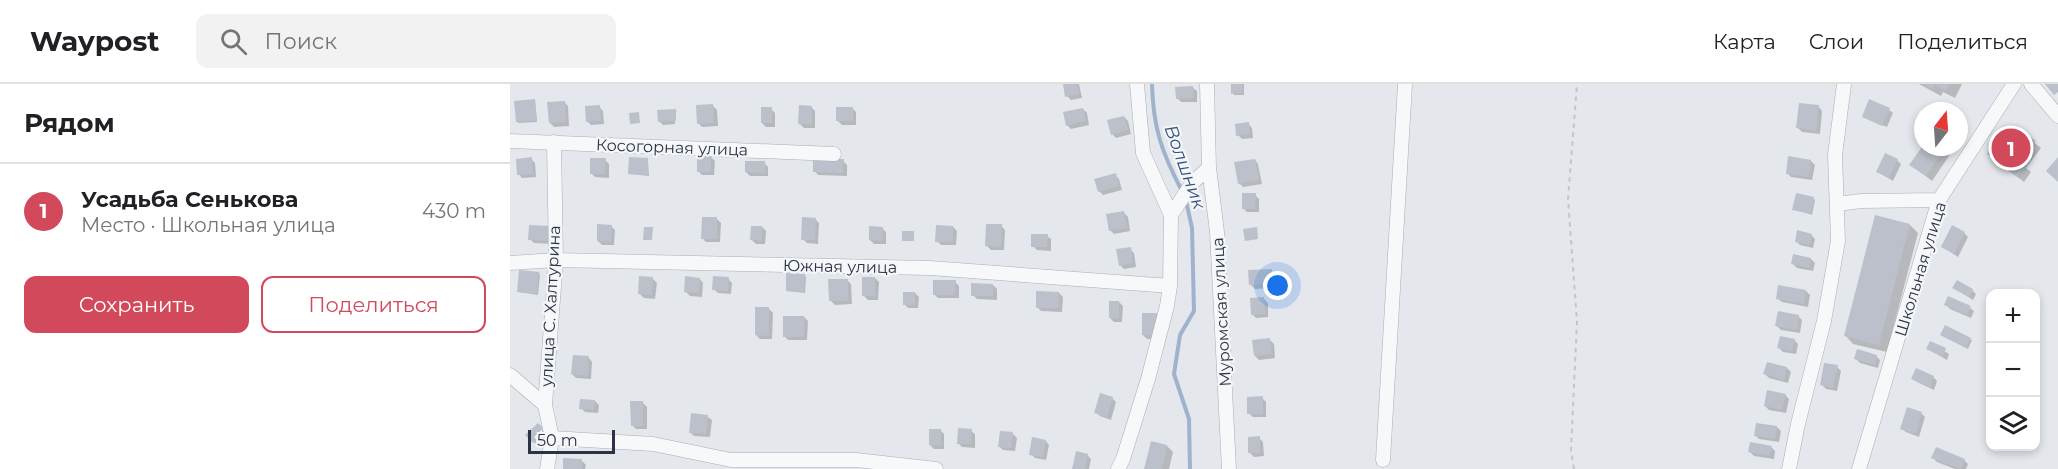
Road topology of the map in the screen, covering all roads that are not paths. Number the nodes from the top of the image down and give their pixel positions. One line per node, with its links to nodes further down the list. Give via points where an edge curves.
1 (1137, 84): 14 (street, via 1143,153)
2 (1207, 84): 11 (street, Муромская улица)
3 (1405, 84): 21 (street)
4 (1844, 84): 13 (street, via 1835,155)
5 (2014, 84): 12 (street, Школьная улица)
6 (2031, 84): 7 (street)
7 (2058, 116)
8 (510, 141): 9 (street, Косогорная улица)
9 (554, 142): 10 (street, Косогорная улица); 15 (street, улица С. Халтурина)
10 (834, 154)
11 (1209, 168): 14 (street, via 1193,182); 25 (street, Муромская улица, via 1217,232)
12 (1939, 200): 13 (street); 27 (street, Школьная улица)
13 (1838, 204): 26 (street, via 1838,241 1824,321)
14 (1171, 215): 17 (street)
15 (556, 260): 16 (street, Южная улица); 17 (street, Южная улица, via 930,268); 19 (street, улица С. Халтурина)
16 (510, 263)
17 (1170, 286): 24 (street, via 1148,378)
18 (510, 375): 19 (street)
19 (545, 405): 20 (street, улица С. Халтурина)
20 (552, 438): 22 (street, улица С. Халтурина); 23 (street, via 653,444 731,460 856,460)
21 (1383, 460)
22 (547, 469)
23 (936, 469)
24 (1118, 469)
25 (1229, 469)
26 (1789, 469)
27 (1859, 469)

